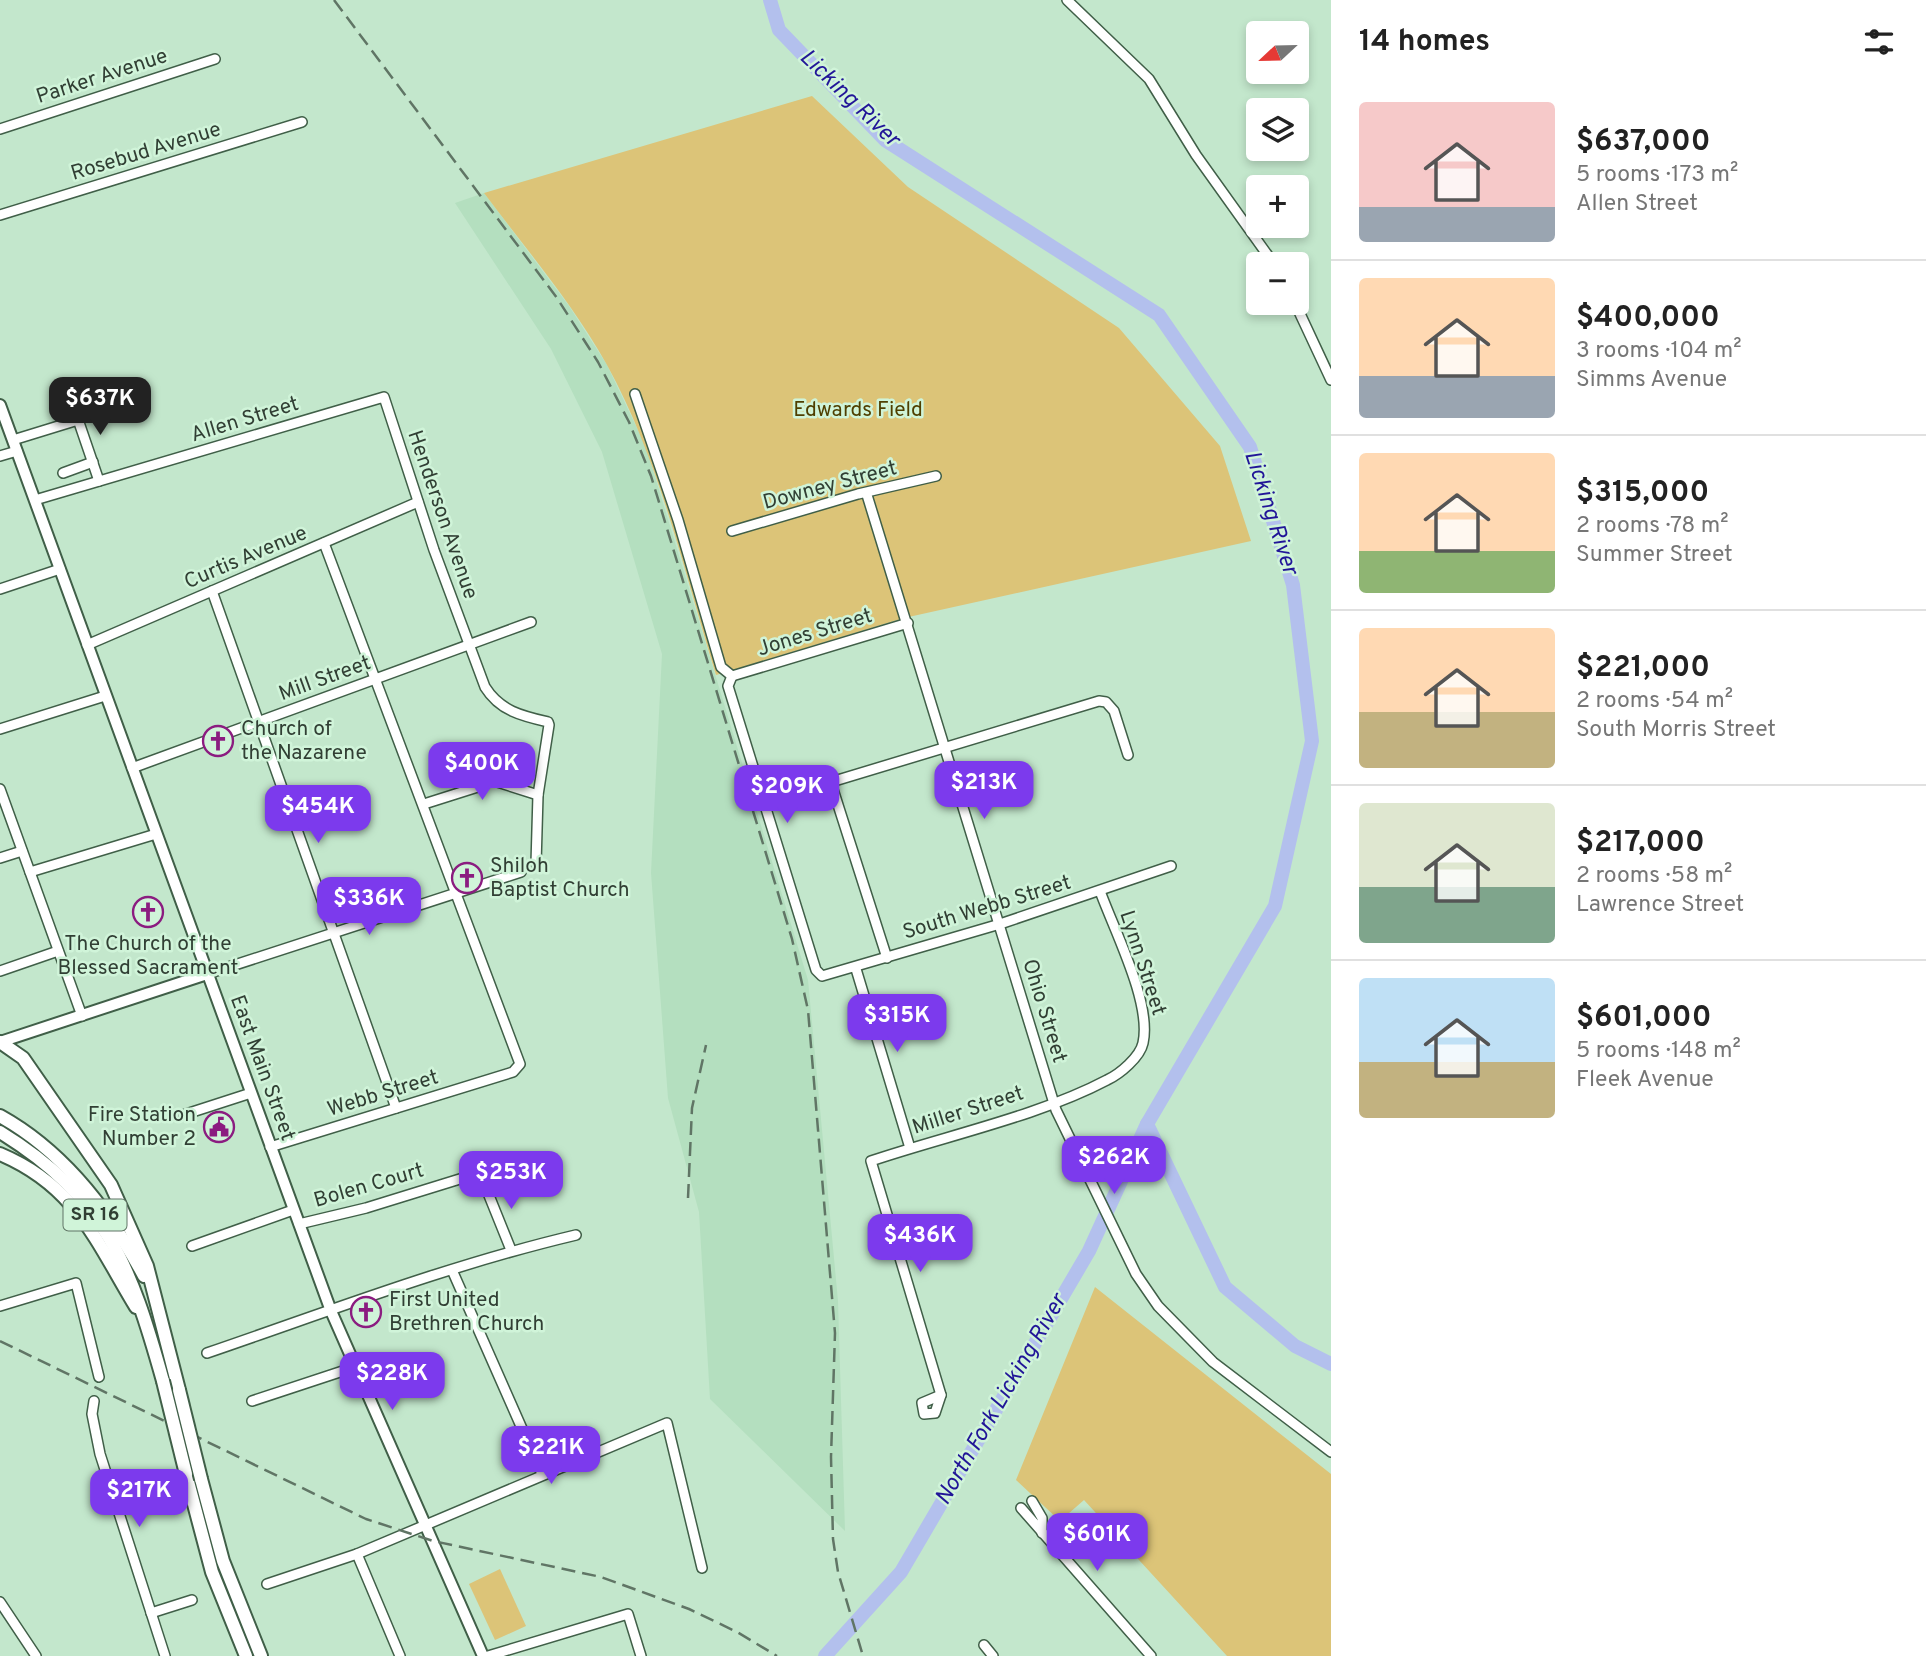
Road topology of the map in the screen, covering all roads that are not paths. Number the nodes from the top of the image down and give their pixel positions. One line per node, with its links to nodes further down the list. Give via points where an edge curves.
1 (1068, 1): 6 (street, via 1149,79)
2 (215, 59): 4 (street, Parker Avenue)
3 (302, 122): 5 (street, Rosebud Avenue)
4 (0, 129)
5 (0, 215)
6 (1265, 252)
7 (1301, 315): 8 (street)
8 (1331, 380)
9 (635, 394): 32 (street, via 682,531 721,667)
10 (384, 397): 19 (street, Allen Street); 22 (street, Henderson Avenue)
11 (72, 402): 13 (street)
12 (0, 405): 14 (main road, East Main Street)
13 (78, 420): 14 (street); 16 (street)
14 (15, 445): 15 (street); 21 (main road, East Main Street)
15 (0, 456)
16 (93, 462): 17 (street); 19 (street)
17 (63, 473)
18 (936, 476): 20 (street, Downey Street)
19 (99, 481): 21 (street, Allen Street)
20 (867, 495): 23 (street, Downey Street); 29 (street, Ohio Street)
21 (35, 500): 25 (main road, East Main Street)
22 (418, 502): 24 (street, Curtis Avenue); 31 (street, Henderson Avenue)
23 (732, 531)
24 (324, 543): 27 (street, Curtis Avenue); 33 (street)
25 (60, 569): 26 (street); 30 (main road, East Main Street)
26 (0, 589)
27 (212, 591): 30 (street, Curtis Avenue); 35 (street)
28 (531, 622): 31 (street, Mill Street)
29 (908, 623): 32 (street, Jones Street); 37 (street, Ohio Street)
30 (87, 645): 34 (main road, East Main Street)
31 (470, 645): 33 (street, Mill Street); 42 (street, Henderson Avenue, via 485,687 500,705 548,722)
32 (732, 676): 43 (street, via 728,686)
33 (375, 679): 35 (street, Mill Street); 44 (street)
34 (105, 696): 36 (street); 39 (main road, East Main Street)
35 (258, 722): 39 (street, Mill Street); 55 (street)
36 (0, 729)
37 (946, 748): 38 (street, via 1099,701 1114,711); 40 (street); 54 (street, Ohio Street)
38 (1128, 755)
39 (132, 768): 45 (main road, East Main Street)
40 (831, 783): 43 (street); 57 (street)
41 (0, 789): 46 (street)
42 (538, 795): 44 (street, via 491,780); 48 (street)
43 (765, 802): 58 (street, South Webb Street, via 816,970 827,977)
44 (424, 804): 53 (street)
45 (156, 834): 50 (street); 60 (main road, East Main Street)
46 (22, 851): 47 (street); 50 (street)
47 (0, 858)
48 (536, 864)
49 (1171, 866): 52 (street, South Webb Street)
50 (30, 872): 56 (street)
51 (521, 872): 53 (street)
52 (1100, 891): 54 (street, South Webb Street); 63 (street, Lynn Street, via 1144,1017)
53 (456, 893): 55 (street); 66 (street, Webb Street, via 520,1060 517,1070 507,1074)
54 (1000, 924): 57 (street, South Webb Street); 65 (street, Ohio Street)
55 (333, 933): 60 (street); 66 (street)
56 (58, 951): 59 (street); 61 (street)
57 (887, 958): 58 (street, South Webb Street)
58 (856, 969): 71 (street)
59 (0, 971)
60 (207, 974): 61 (main road); 64 (main road, East Main Street)
61 (82, 1016): 62 (main road)
62 (0, 1042): 79 (highway, via 23,1058 104,1174 147,1266)
63 (1143, 1046): 65 (street, Miller Street, via 1109,1079)
64 (251, 1093): 67 (street); 70 (main road, East Main Street)
65 (1054, 1103): 71 (street, Miller Street); 89 (street, Ohio Street, via 1076,1156 1146,1290 1183,1334)
66 (396, 1108): 70 (street, Webb Street)
67 (183, 1115)
68 (0, 1116): 79 (highway, SR 16, via 55,1158 94,1197 118,1229)
69 (0, 1132): 82 (highway, SR 16, via 62,1179 110,1235)
70 (270, 1147): 73 (main road, East Main Street)
71 (910, 1148): 86 (street, Miller Street, via 871,1161)
72 (0, 1154): 82 (highway, via 61,1191 75,1207 95,1233)
73 (293, 1210): 74 (main road, East Main Street); 76 (street)
74 (299, 1224): 77 (street, Bolen Court, via 478,1174); 81 (main road, East Main Street)
75 (576, 1235): 77 (street)
76 (192, 1246)
77 (511, 1250): 78 (street)
78 (452, 1270): 81 (street, via 340,1304); 90 (street)
79 (153, 1295): 105 (highway, SR 16, bridge, via 223,1561)
80 (0, 1306): 85 (street, via 76,1283)
81 (331, 1311): 83 (street); 84 (main road, East Main Street)
82 (148, 1329): 104 (highway, SR 16, bridge, via 212,1572)
83 (207, 1353)
84 (355, 1367): 88 (street); 93 (main road, East Main Street)
85 (99, 1377)
86 (941, 1395)
87 (94, 1401): 100 (street, via 92,1415 100,1454)
88 (252, 1401)
89 (1331, 1452)
90 (541, 1474): 93 (street); 96 (street, via 667,1423)
91 (1032, 1501): 94 (street, via 1042,1518)
92 (1021, 1508): 94 (street)
93 (425, 1525): 95 (street); 107 (main road, East Main Street)
94 (1042, 1533): 111 (street)
95 (357, 1554): 97 (street); 106 (street)
96 (702, 1567)
97 (267, 1584)
98 (191, 1600): 100 (street)
99 (0, 1602): 102 (street)
100 (151, 1613): 103 (street)
101 (984, 1645): 110 (street)
102 (36, 1656)
103 (165, 1656)
104 (246, 1656)
105 (261, 1656)
106 (400, 1656)
107 (483, 1656)
108 (488, 1656): 109 (street, via 628,1614)
109 (641, 1656)
110 (993, 1656)
111 (1151, 1656)

